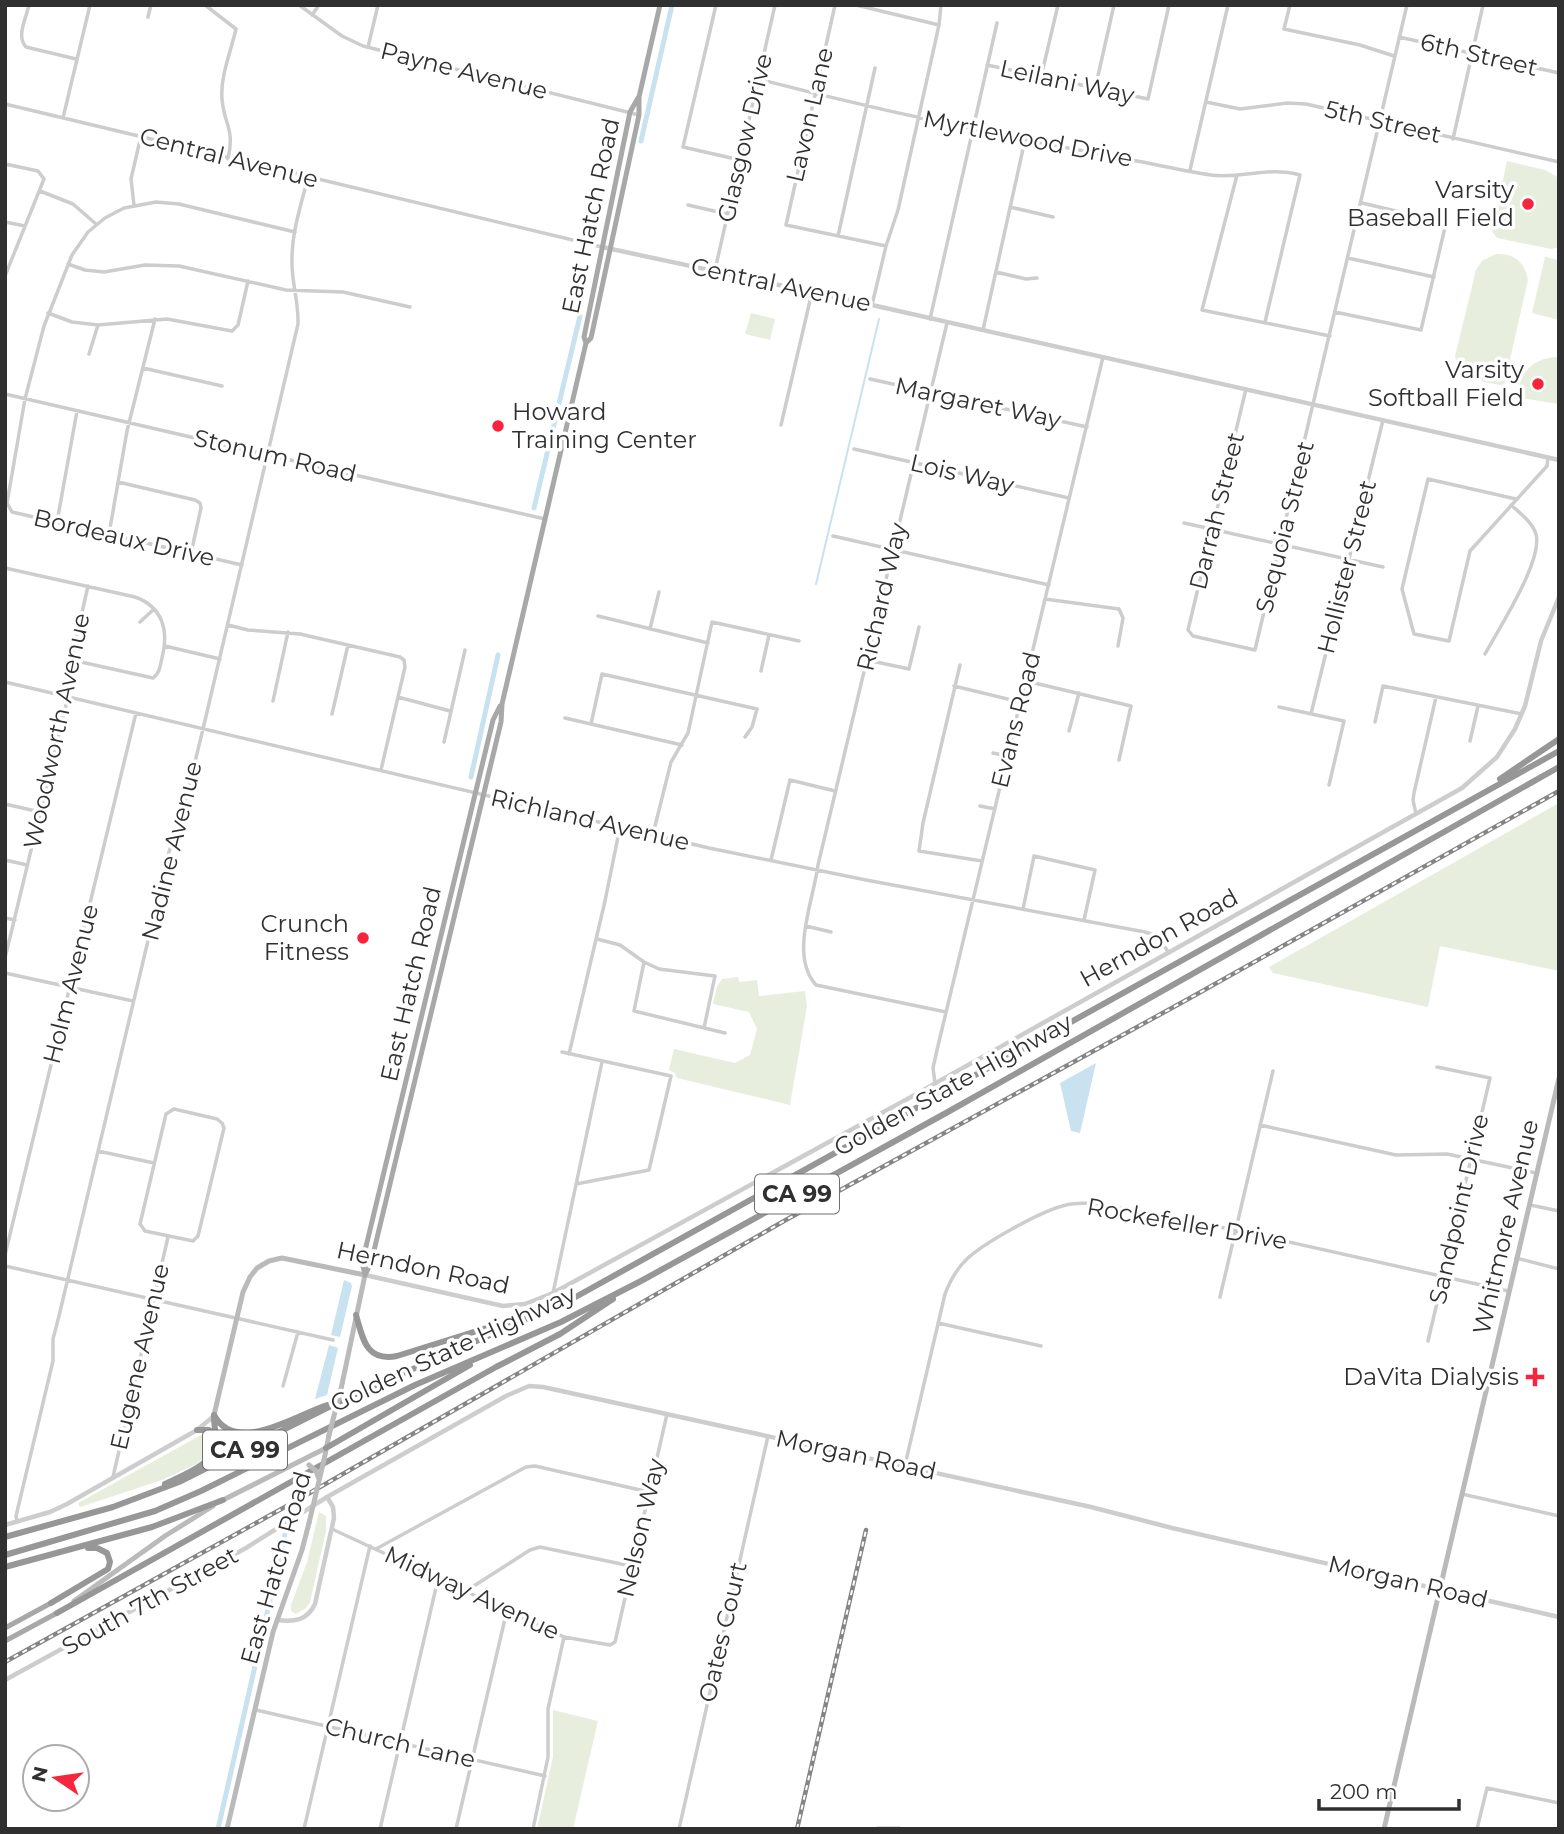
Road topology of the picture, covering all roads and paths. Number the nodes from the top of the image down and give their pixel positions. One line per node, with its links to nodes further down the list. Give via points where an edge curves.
1 (29, 5): 29 (street, via 22,43)
2 (90, 5): 29 (street)
3 (151, 5): 22 (street)
4 (205, 5): 50 (street, via 236,29 222,90 230,129)
5 (299, 5): 21 (street, Payne Avenue)
6 (319, 5): 21 (street)
7 (378, 5): 26 (street)
8 (716, 5): 51 (street, via 683,147)
9 (775, 5): 34 (street, Glasgow Drive)
10 (835, 5): 36 (street, Lavon Lane)
11 (856, 5): 24 (street)
12 (941, 5): 24 (street)
13 (1058, 5): 33 (street)
14 (1114, 5): 35 (street)
15 (1169, 5): 35 (street, Leilani Way, via 1148,99)
16 (1228, 5): 38 (street)
17 (1290, 5): 28 (street, via 1284,29)
18 (1407, 5): 25 (street, Sequoia Street)
19 (1483, 5): 27 (street)
20 (657, 6): 37 (main road, East Hatch Road)
21 (312, 15): 26 (street, Payne Avenue)
22 (148, 17)
23 (997, 23): 30 (street)
24 (939, 25): 43 (street)
25 (1399, 37): 27 (street, 6th Street); 28 (street, Sequoia Street)
26 (368, 47): 41 (street, Payne Avenue)
27 (1472, 53): 32 (street, 6th Street); 48 (street)
28 (1395, 56): 45 (street, Sequoia Street)
29 (77, 59): 44 (street)
30 (987, 65): 33 (street, Leilani Way); 46 (street)
31 (875, 68): 40 (street)
32 (1559, 73)
33 (1041, 77): 35 (street, Leilani Way)
34 (758, 79): 36 (street, Myrtlewood Drive); 51 (street, Glasgow Drive)
35 (1095, 89)
36 (814, 94): 40 (street, Myrtlewood Drive); 68 (street, Lavon Lane, via 786,225)
37 (639, 97): 41 (main road, East Hatch Road); 42 (main road, East Hatch Road)
38 (1206, 102): 45 (street, 5th Street, via 1240,109 1306,104); 54 (street)
39 (5, 104): 44 (street, Central Avenue)
40 (867, 106): 43 (street, Myrtlewood Drive); 68 (street)
41 (630, 113): 42 (street, Payne Avenue); 70 (main road, East Hatch Road)
42 (639, 115): 70 (main road, East Hatch Road)
43 (919, 117): 46 (street, Myrtlewood Drive); 69 (street)
44 (63, 118): 47 (street, Central Avenue)
45 (1380, 122): 48 (street, 5th Street); 58 (street, Sequoia Street)
46 (972, 129): 49 (street, Myrtlewood Drive); 86 (street)
47 (141, 136): 50 (street, Central Avenue); 59 (street, via 131,179)
48 (1453, 139): 52 (street, 5th Street)
49 (1025, 140): 54 (street, Myrtlewood Drive); 61 (street)
50 (228, 159): 56 (street, Central Avenue)
51 (740, 160): 62 (street, Glasgow Drive)
52 (1559, 162)
53 (5, 164): 57 (street, via 43,175)
54 (1191, 170): 55 (street, Myrtlewood Drive)
55 (1237, 175): 87 (street, via 1202,310); 87 (street, Myrtlewood Drive, via 1264,171 1300,175)
56 (308, 178): 67 (street, Nadine Avenue); 70 (street, Central Avenue)
57 (40, 191): 65 (street, via 73,204); 66 (street)
58 (1361, 203): 71 (street, Sequoia Street); 76 (street, via 1446,223)
59 (134, 205): 65 (street); 67 (street, via 168,202)
60 (688, 205): 62 (street)
61 (1010, 207): 63 (street); 74 (street)
62 (728, 214): 73 (street, Glasgow Drive)
63 (1053, 217)
64 (5, 222): 66 (street)
65 (96, 224): 72 (street)
66 (25, 226): 75 (street)
67 (295, 232): 79 (street, Nadine Avenue)
68 (838, 236): 69 (street)
69 (886, 246): 81 (street)
70 (606, 248): 73 (street, Central Avenue); 116 (main road, East Hatch Road)
71 (1348, 258): 76 (street); 83 (street, Sequoia Street)
72 (68, 264): 78 (street, via 104,272 145,265 179,266); 84 (street)
73 (715, 271): 80 (street, Central Avenue)
74 (996, 272): 77 (street); 90 (street)
75 (5, 276)
76 (1434, 277): 83 (street, via 1422,330)
77 (1037, 278)
78 (248, 281): 79 (street); 85 (street, via 232,331)
79 (296, 291): 82 (street, via 343,292); 108 (street, Nadine Avenue, via 298,324)
80 (812, 292): 81 (street, Central Avenue); 105 (street)
81 (872, 305): 86 (street, Central Avenue)
82 (410, 307)
83 (1335, 312): 91 (street, Sequoia Street)
84 (48, 313): 89 (street); 100 (street)
85 (155, 318): 89 (street); 94 (street)
86 (930, 319): 88 (street, Central Avenue)
87 (1265, 321): 91 (street)
88 (947, 323): 90 (street, Central Avenue); 98 (street, Richard Way)
89 (98, 325): 92 (street)
90 (983, 330): 93 (street, Central Avenue)
91 (1330, 336): 101 (street, Sequoia Street)
92 (89, 354)
93 (1103, 357): 97 (street, Central Avenue); 106 (street, Evans Road)
94 (143, 368): 96 (street); 104 (street)
95 (870, 379): 98 (street, Margaret Way)
96 (222, 386)
97 (1246, 389): 101 (street, Central Avenue); 119 (street, Darrah Street)
98 (930, 392): 106 (street, Margaret Way); 111 (street, Richard Way)
99 (5, 394): 100 (street, Stonum Road)
100 (25, 399): 102 (street, Stonum Road); 117 (street, Bordeaux Drive, via 8,508)
101 (1314, 405): 103 (street, Central Avenue); 122 (street, Sequoia Street)
102 (77, 411): 104 (street, Stonum Road); 117 (street)
103 (1383, 419): 109 (street, Central Avenue); 125 (street, Hollister Street)
104 (130, 423): 108 (street, Stonum Road); 112 (street)
105 (781, 425)
106 (1087, 426): 113 (street, Evans Road)
107 (854, 449): 111 (street, Lois Way)
108 (268, 454): 116 (street, Stonum Road); 126 (street, Nadine Avenue)
109 (1548, 458): 110 (street, Central Avenue); 114 (street, via 1547,466)
110 (1559, 460)
111 (913, 463): 113 (street, Lois Way); 123 (street, Richard Way)
112 (118, 482): 120 (street); 124 (street, via 200,503)
113 (1069, 498): 129 (street, Evans Road)
114 (1516, 499): 115 (street); 115 (street, via 1428,480 1402,589 1414,634 1449,641 1470,551)
115 (1511, 505): 149 (street, via 1534,528 1536,551 1530,572)
116 (545, 519): 165 (main road, East Hatch Road)
117 (57, 522): 120 (street, Bordeaux Drive)
118 (1184, 523): 119 (street)
119 (1212, 529): 122 (street); 148 (street, Darrah Street, via 1189,634)
120 (109, 534): 124 (street, Bordeaux Drive)
121 (834, 536): 123 (street)
122 (1281, 544): 125 (street); 148 (street, Sequoia Street)
123 (894, 549): 129 (street); 152 (street, Richard Way)
124 (191, 553): 126 (street, Bordeaux Drive)
125 (1349, 559): 127 (street); 171 (street, Hollister Street)
126 (242, 565): 137 (street, Nadine Avenue)
127 (1383, 567)
128 (5, 568): 130 (street)
129 (1049, 585): 133 (street, Evans Road)
130 (88, 586): 134 (street, via 140,598); 151 (street, Woodworth Avenue)
131 (659, 592): 139 (street)
132 (1559, 597): 172 (street, Herndon Road, via 1541,641)
133 (1045, 599): 146 (street, via 1119,609 1124,618); 155 (street, Evans Road)
134 (155, 608): 136 (street); 145 (street, via 164,624)
135 (598, 616): 139 (street)
136 (140, 622)
137 (228, 625): 140 (street); 150 (street, Nadine Avenue)
138 (919, 627): 152 (street, via 909,669)
139 (650, 629): 143 (street)
140 (288, 632): 144 (street); 163 (street)
141 (769, 635): 142 (street); 143 (street, via 712,622); 154 (street)
142 (799, 641)
143 (708, 643): 159 (street)
144 (348, 645): 161 (street, via 404,660); 170 (street)
145 (165, 646): 150 (street); 151 (street, via 159,673 150,679)
146 (1118, 646)
147 (465, 650): 168 (street)
148 (1255, 650)
149 (1485, 654)
150 (220, 659): 176 (street, Nadine Avenue)
151 (72, 660): 160 (street, Woodworth Avenue)
152 (867, 660): 190 (street, Richard Way)
153 (960, 666): 157 (street)
154 (761, 671)
155 (1026, 681): 158 (street); 164 (street, Evans Road)
156 (5, 682): 160 (street, Richland Avenue)
157 (954, 686): 164 (street); 203 (street, via 919,851)
158 (1079, 693): 177 (street); 186 (street, via 1131,706)
159 (696, 695): 175 (street, via 602,674); 178 (street, via 757,709); 182 (street)
160 (68, 697): 169 (street, Richland Avenue); 197 (street, Woodworth Avenue)
161 (398, 697): 168 (street); 188 (street)
162 (1436, 697): 166 (street); 174 (street, via 1383,686); 198 (street, via 1414,793)
163 (273, 701)
164 (1021, 702): 185 (street, Evans Road)
165 (502, 704): 191 (main road, East Hatch Road, via 493,720); 192 (main road, East Hatch Road)
166 (1478, 706): 172 (street); 180 (street)
167 (1279, 707): 171 (street)
168 (451, 711): 181 (street)
169 (136, 713): 176 (street, Richland Avenue); 218 (street, Holm Avenue)
170 (332, 714)
171 (1311, 714): 189 (street, via 1343,721)
172 (1522, 714): 198 (street, Herndon Road, via 1486,769)
173 (565, 718): 175 (street)
174 (1375, 722)
175 (591, 724): 182 (street)
176 (203, 729): 188 (street, Richland Avenue); 219 (street, Nadine Avenue)
177 (1069, 732)
178 (745, 737)
179 (1559, 739): 193 (highway)
180 (1470, 741)
181 (444, 742)
182 (682, 745): 200 (street, via 671,762)
183 (1559, 751): 193 (highway, Golden State Highway / CA 99)
184 (993, 753): 185 (street)
185 (1007, 756): 196 (street, Evans Road)
186 (1119, 760)
187 (1559, 766): 247 (highway, Golden State Highway / CA 99)
188 (382, 770): 191 (street, Richland Avenue)
189 (1329, 785)
190 (835, 791): 202 (street, via 790,780); 205 (street, Richard Way)
191 (476, 793): 192 (street, Richland Avenue); 244 (main road, East Hatch Road, via 362,1263)
192 (483, 794): 199 (street, Richland Avenue); 244 (main road, East Hatch Road)
193 (1469, 800): 252 (highway, Golden State Highway / CA 99, via 611,1278)
194 (5, 804): 197 (street)
195 (980, 806): 196 (street)
196 (995, 809): 203 (street, Evans Road)
197 (40, 812): 204 (street, Woodworth Avenue)
198 (1416, 814): 214 (street, Herndon Road)
199 (620, 827): 200 (street, Richland Avenue); 213 (street)
200 (653, 834): 202 (street, Richland Avenue)
201 (5, 860): 204 (street)
202 (771, 860): 205 (street, Richland Avenue)
203 (982, 862): 206 (street, Evans Road)
204 (28, 865): 209 (street, Woodworth Avenue)
205 (817, 871): 206 (street, Richland Avenue); 211 (street, Richard Way)
206 (973, 899): 207 (street, Richland Avenue); 220 (street, Evans Road)
207 (1023, 909): 210 (street, Richland Avenue); 210 (street, via 1034,856 1095,870)
208 (5, 918): 209 (street)
209 (15, 920): 215 (street, Woodworth Avenue)
210 (1084, 920): 214 (street, Richland Avenue, via 1151,933)
211 (805, 926): 212 (street); 220 (street, Richard Way, via 807,968 816,985)
212 (831, 932)
213 (597, 939): 216 (street, via 620,945); 224 (street)
214 (1169, 953): 229 (street, Herndon Road)
215 (5, 958)
216 (644, 962): 221 (street, via 634,1011); 221 (street, via 667,971 715,976)
217 (5, 974): 218 (street)
218 (70, 988): 219 (street); 240 (street, Holm Avenue)
219 (134, 1001): 231 (street, Nadine Avenue)
220 (946, 1012): 229 (street, Evans Road, via 933,1068)
221 (704, 1028): 222 (street)
222 (725, 1033)
223 (562, 1052): 224 (street)
224 (569, 1054): 225 (street)
225 (602, 1061): 235 (street); 235 (street, via 671,1076 649,1170)
226 (1437, 1067): 232 (street, Sandpoint Drive, via 1490,1078)
227 (1273, 1071): 230 (street)
228 (1559, 1078): 234 (main road, Whitmore Avenue)
229 (935, 1083): 249 (street, Herndon Road)
230 (1260, 1125): 232 (street, via 1396,1155 1439,1153); 238 (street)
231 (97, 1150): 233 (street); 246 (street, Nadine Avenue)
232 (1471, 1159): 234 (street); 245 (street, Sandpoint Drive)
233 (154, 1163): 239 (street, via 142,1229); 239 (street, via 169,1111 222,1123 198,1236 194,1240)
234 (1537, 1173): 236 (main road, Whitmore Avenue)
235 (576, 1184): 249 (street)
236 (1529, 1205): 237 (street); 241 (main road, Whitmore Avenue)
237 (1559, 1211)
238 (1236, 1230): 245 (street, Rockefeller Drive); 250 (street); 255 (street, Rockefeller Drive, via 1099,1204 1074,1203 1053,1209 963,1262 948,1284)
239 (169, 1237): 251 (street, Eugene Avenue)
240 (5, 1255)
241 (1516, 1258): 243 (street); 248 (main road, Whitmore Avenue)
242 (5, 1266): 246 (street)
243 (1559, 1269)
244 (365, 1275): 249 (street, Herndon Road, via 503,1306 525,1304); 253 (main road, East Hatch Road); 254 (main road, Herndon Road, via 296,1259 269,1261 250,1277)
245 (1443, 1277): 248 (street, Rockefeller Drive); 258 (street, Sandpoint Drive)
246 (67, 1279): 251 (street); 279 (street, Nadine Avenue)
247 (641, 1281): 259 (highway, Golden State Highway / CA 99); 294 (highway, via 560,1334)
248 (1508, 1291): 274 (main road, Whitmore Avenue)
249 (553, 1293)
250 (1220, 1297)
251 (153, 1299): 254 (street); 271 (street, Eugene Avenue)
252 (544, 1311): 253 (highway, via 384,1357 366,1346); 262 (highway, Golden State Highway / CA 99)
253 (356, 1315): 268 (main road, East Hatch Road, bridge)
254 (237, 1318): 256 (street); 264 (main road, Herndon Road)
255 (938, 1323): 260 (street); 270 (street, Rockefeller Drive)
256 (298, 1332): 257 (street); 261 (street)
257 (333, 1340)
258 (1428, 1341)
259 (507, 1345): 268 (highway); 286 (highway, Golden State Highway / CA 99, via 155,1511)
260 (1041, 1346)
261 (283, 1386)
262 (349, 1397): 264 (highway, via 247,1434 225,1429); 276 (highway, Golden State Highway / CA 99, via 206,1470)
263 (667, 1414): 267 (street, Morgan Road); 273 (street, Nelson Way); 275 (street, Morgan Road, via 543,1387 521,1388)
264 (214, 1415): 265 (street); 266 (highway)
265 (197, 1430): 266 (highway); 271 (street)
266 (215, 1434): 276 (highway, via 214,1450 205,1462)
267 (768, 1436): 270 (street, Morgan Road); 313 (street, Oates Court)
268 (326, 1448): 269 (main road); 272 (main road, East Hatch Road, bridge)
269 (293, 1464): 272 (main road, bridge, via 309,1465); 277 (main road)
270 (905, 1465): 290 (street, Morgan Road)
271 (113, 1477): 279 (street, via 59,1508)
272 (319, 1480): 296 (main road, East Hatch Road, bridge, via 302,1550)
273 (649, 1492): 284 (street, via 526,1466); 287 (street, Nelson Way)
274 (1462, 1494): 278 (street); 290 (main road, Whitmore Avenue)
275 (327, 1497): 281 (street, via 334,1512); 301 (street, South 7th Street, via 247,1548)
276 (139, 1498): 282 (highway, Golden State Highway / CA 99)
277 (223, 1500): 285 (highway, via 163,1524); 294 (main road)
278 (1559, 1516)
279 (17, 1522): 280 (street)
280 (5, 1525)
281 (332, 1529): 283 (street, Midway Avenue); 296 (street, via 313,1610 301,1620)
282 (5, 1537)
283 (370, 1546): 284 (street, Midway Avenue); 303 (street)
284 (376, 1549): 289 (street, Midway Avenue)
285 (72, 1550): 288 (highway); 292 (highway, via 103,1549 109,1556 108,1569)
286 (5, 1555)
287 (632, 1566): 291 (street, via 540,1547); 300 (street, Nelson Way)
288 (5, 1567)
289 (438, 1578): 291 (street, Midway Avenue); 304 (street)
290 (1440, 1588): 295 (street, Morgan Road); 314 (main road, Whitmore Avenue)
291 (466, 1591): 293 (street, Midway Avenue)
292 (51, 1603): 297 (main road)
293 (507, 1610): 298 (street, Midway Avenue); 305 (street)
294 (57, 1613): 299 (main road)
295 (1559, 1617)
296 (277, 1619): 302 (main road, East Hatch Road)
297 (5, 1628)
298 (564, 1637): 300 (street, Midway Avenue, via 603,1645); 306 (street, via 548,1709)
299 (5, 1641)
300 (615, 1642)
301 (5, 1681)
302 (256, 1710): 303 (street, Church Lane); 308 (main road, East Hatch Road)
303 (328, 1727): 304 (street, Church Lane); 309 (street)
304 (400, 1743): 305 (street, Church Lane); 310 (street)
305 (472, 1759): 306 (street, Church Lane); 311 (street)
306 (545, 1776): 312 (street)
307 (1559, 1803): 315 (street, via 1487,1788)
308 (227, 1829)
309 (304, 1829)
310 (380, 1829)
311 (456, 1829)
312 (533, 1829)
313 (679, 1829)
314 (1384, 1829)
315 (1477, 1829)

